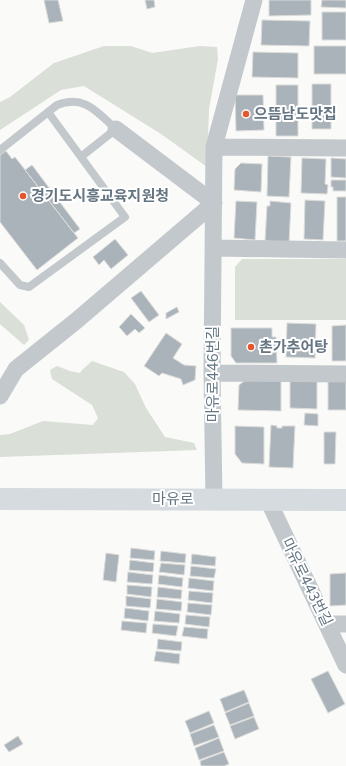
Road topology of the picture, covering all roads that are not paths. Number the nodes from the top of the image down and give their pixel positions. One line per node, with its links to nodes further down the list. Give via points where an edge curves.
1 (254, 0): 4 (street, 마유로446번길)
2 (48, 112): 3 (lane, via 66,101 76,101 89,105); 6 (lane); 7 (lane)
3 (116, 129): 7 (lane); 8 (street)
4 (214, 147): 5 (street); 8 (street, 마유로446번길)
5 (346, 148)
6 (0, 150)
7 (82, 156): 11 (lane, via 126,217 29,288 20,285)
8 (214, 203): 9 (street, 마유로446번길); 14 (street, via 16,369)
9 (214, 248): 10 (street); 12 (street, 마유로446번길)
10 (346, 250)
11 (0, 263)
12 (212, 373): 13 (street); 16 (street, 마유로446번길)
13 (346, 374)
14 (0, 396)
15 (0, 499): 16 (main road, 마유로)
16 (214, 499): 17 (main road, 마유로)
17 (268, 500): 18 (main road, 마유로); 19 (street, 마유로443번길)
18 (346, 500)
19 (328, 624): 20 (street); 21 (street, 마유로443번길)
20 (346, 624)
21 (346, 665)

